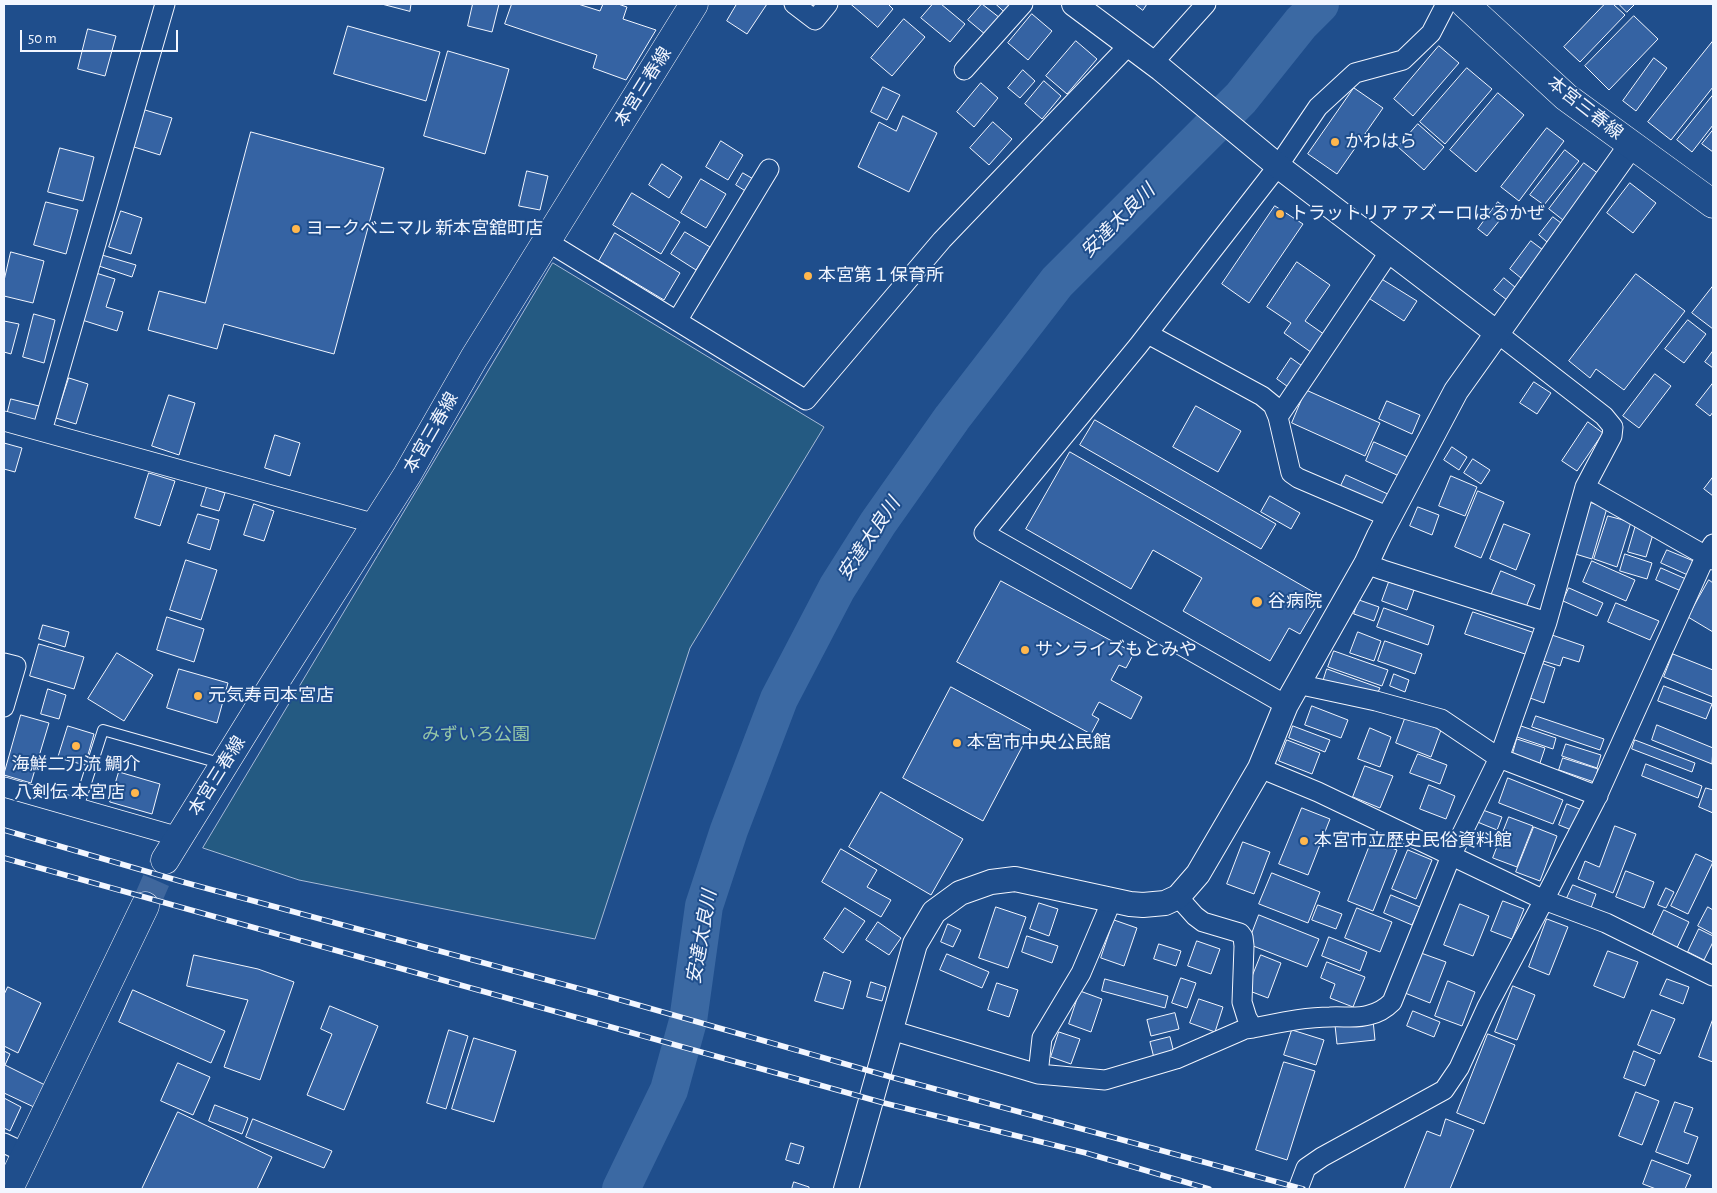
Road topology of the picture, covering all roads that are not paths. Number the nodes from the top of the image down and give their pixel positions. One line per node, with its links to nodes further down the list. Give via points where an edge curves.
1 (165, 4): 24 (street)
2 (694, 4): 17 (main road, 本宮三春線)
3 (794, 4): 4 (street, via 815,20)
4 (828, 4)
5 (1023, 4): 12 (street)
6 (1074, 4): 10 (street)
7 (1206, 4): 11 (street)
8 (1446, 4): 14 (street, via 1431,33 1403,60 1355,73 1318,107)
9 (1465, 4): 13 (main road, 本宮三春線, via 1566,97)
10 (1129, 45): 11 (street); 19 (street, via 942,240 806,400)
11 (1157, 66): 14 (street)
12 (964, 70)
13 (1632, 144): 16 (main road, 本宮三春線); 20 (street)
14 (1278, 166): 18 (street); 21 (street)
15 (770, 169): 19 (street)
16 (1713, 204)
17 (548, 242): 19 (street); 27 (main road, 本宮三春線, via 474,358)
18 (1390, 251): 20 (street); 22 (street)
19 (677, 321)
20 (1497, 332): 25 (street, via 1604,416 1612,427 1612,436); 26 (street, via 1456,392)
21 (1148, 334): 22 (street, via 1262,396 1273,406); 33 (street, via 984,533)
22 (1278, 417): 26 (street, via 1291,473)
23 (4, 421): 24 (street)
24 (42, 431): 27 (street)
25 (1585, 487): 28 (street); 30 (street)
26 (1389, 517): 29 (street)
27 (376, 524): 36 (main road, 本宮三春線)
28 (1711, 553): 39 (street)
29 (1366, 564): 30 (street); 32 (street)
30 (1547, 622): 35 (street)
31 (4, 663): 34 (street, via 16,666)
32 (1297, 684): 33 (street); 35 (street, via 1376,701 1441,720)
33 (1286, 705): 37 (street)
34 (4, 707)
35 (1498, 758): 39 (street); 42 (street)
36 (225, 764): 40 (lane, via 103,730); 41 (main road, 本宮三春線)
37 (1260, 768): 42 (street); 44 (street, via 1198,874)
38 (4, 787): 40 (street)
39 (1598, 796): 46 (street)
40 (78, 808): 41 (street)
41 (179, 837): 43 (main road, 本宮三春線)
42 (1451, 856): 46 (street); 49 (street, via 1392,1002 1386,1008 1362,1017 1330,1016)
43 (166, 860)
44 (1178, 897): 45 (street, via 1165,903 1143,905); 49 (street, via 1203,922 1240,933 1243,937 1242,1002)
45 (1112, 900): 50 (street, via 1015,879 991,882 960,893 934,912 915,944); 51 (street, via 1081,973 1042,1038)
46 (1544, 900): 48 (street, via 1606,924); 55 (street, via 1487,1006 1459,1068 1444,1090 1322,1157 1306,1168)
47 (146, 906): 52 (main road)
48 (1713, 976)
49 (1253, 1028): 51 (street, via 1176,1059 1105,1080)
50 (891, 1030): 51 (street); 54 (street)
51 (1038, 1074)
52 (15, 1148): 53 (main road)
53 (10, 1189)
54 (846, 1189)
55 (1298, 1189)

